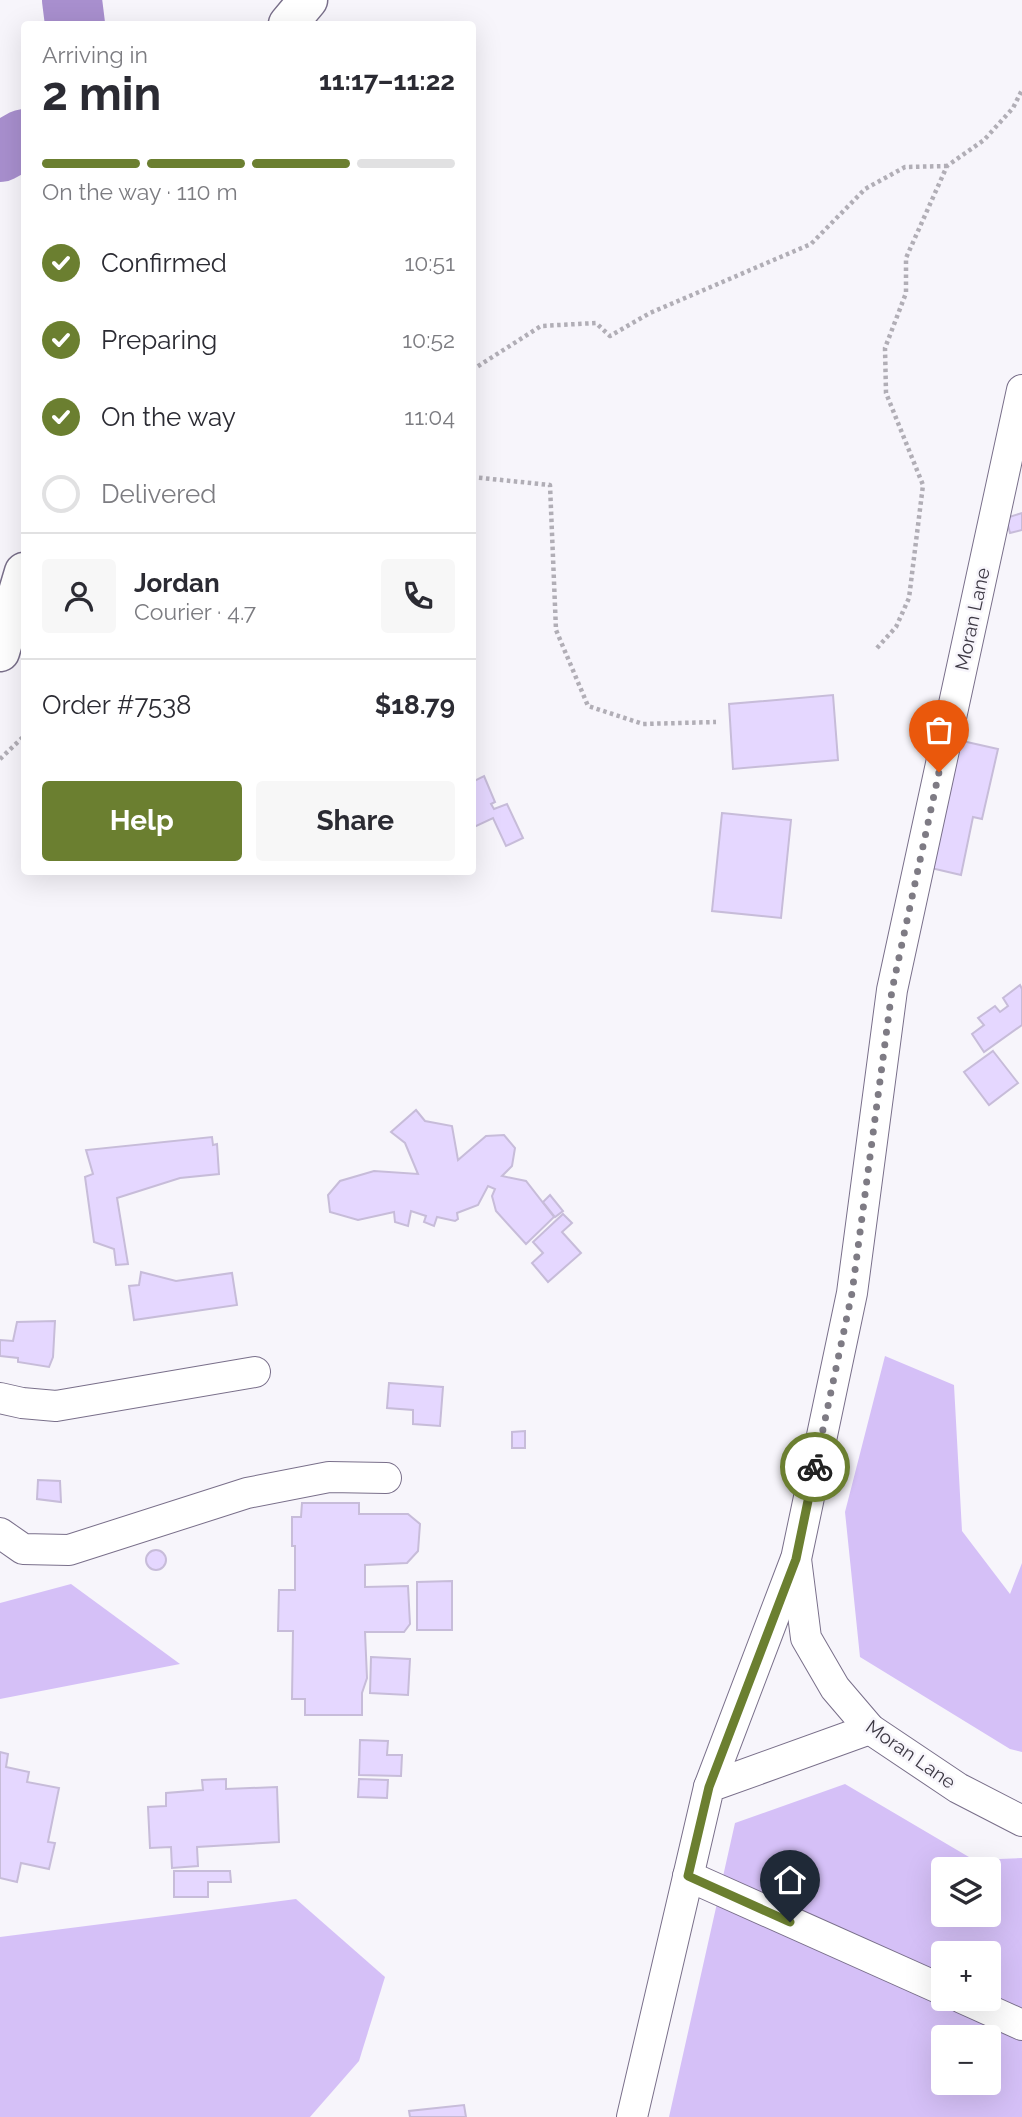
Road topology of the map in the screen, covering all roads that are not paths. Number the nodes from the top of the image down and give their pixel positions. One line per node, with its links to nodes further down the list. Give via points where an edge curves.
1 (308, 0): 2 (street)
2 (290, 21)
3 (1022, 390): 10 (street, Moran Lane, via 892,990 852,1293)
4 (21, 582): 5 (street)
5 (0, 652)
6 (255, 1372): 7 (street, via 56,1406)
7 (0, 1398)
8 (386, 1478): 9 (street, via 329,1477 247,1493 69,1550 23,1549)
9 (0, 1533)
10 (796, 1559): 11 (street, Moran Lane, via 806,1638 835,1688); 12 (street)
11 (870, 1729): 12 (street); 13 (street, Moran Lane, via 958,1788)
12 (709, 1787): 14 (street)
13 (1022, 1821)
14 (688, 1876): 15 (street); 18 (street)
15 (931, 1985)
16 (991, 2011): 17 (street)
17 (1022, 2025)
18 (632, 2117)

